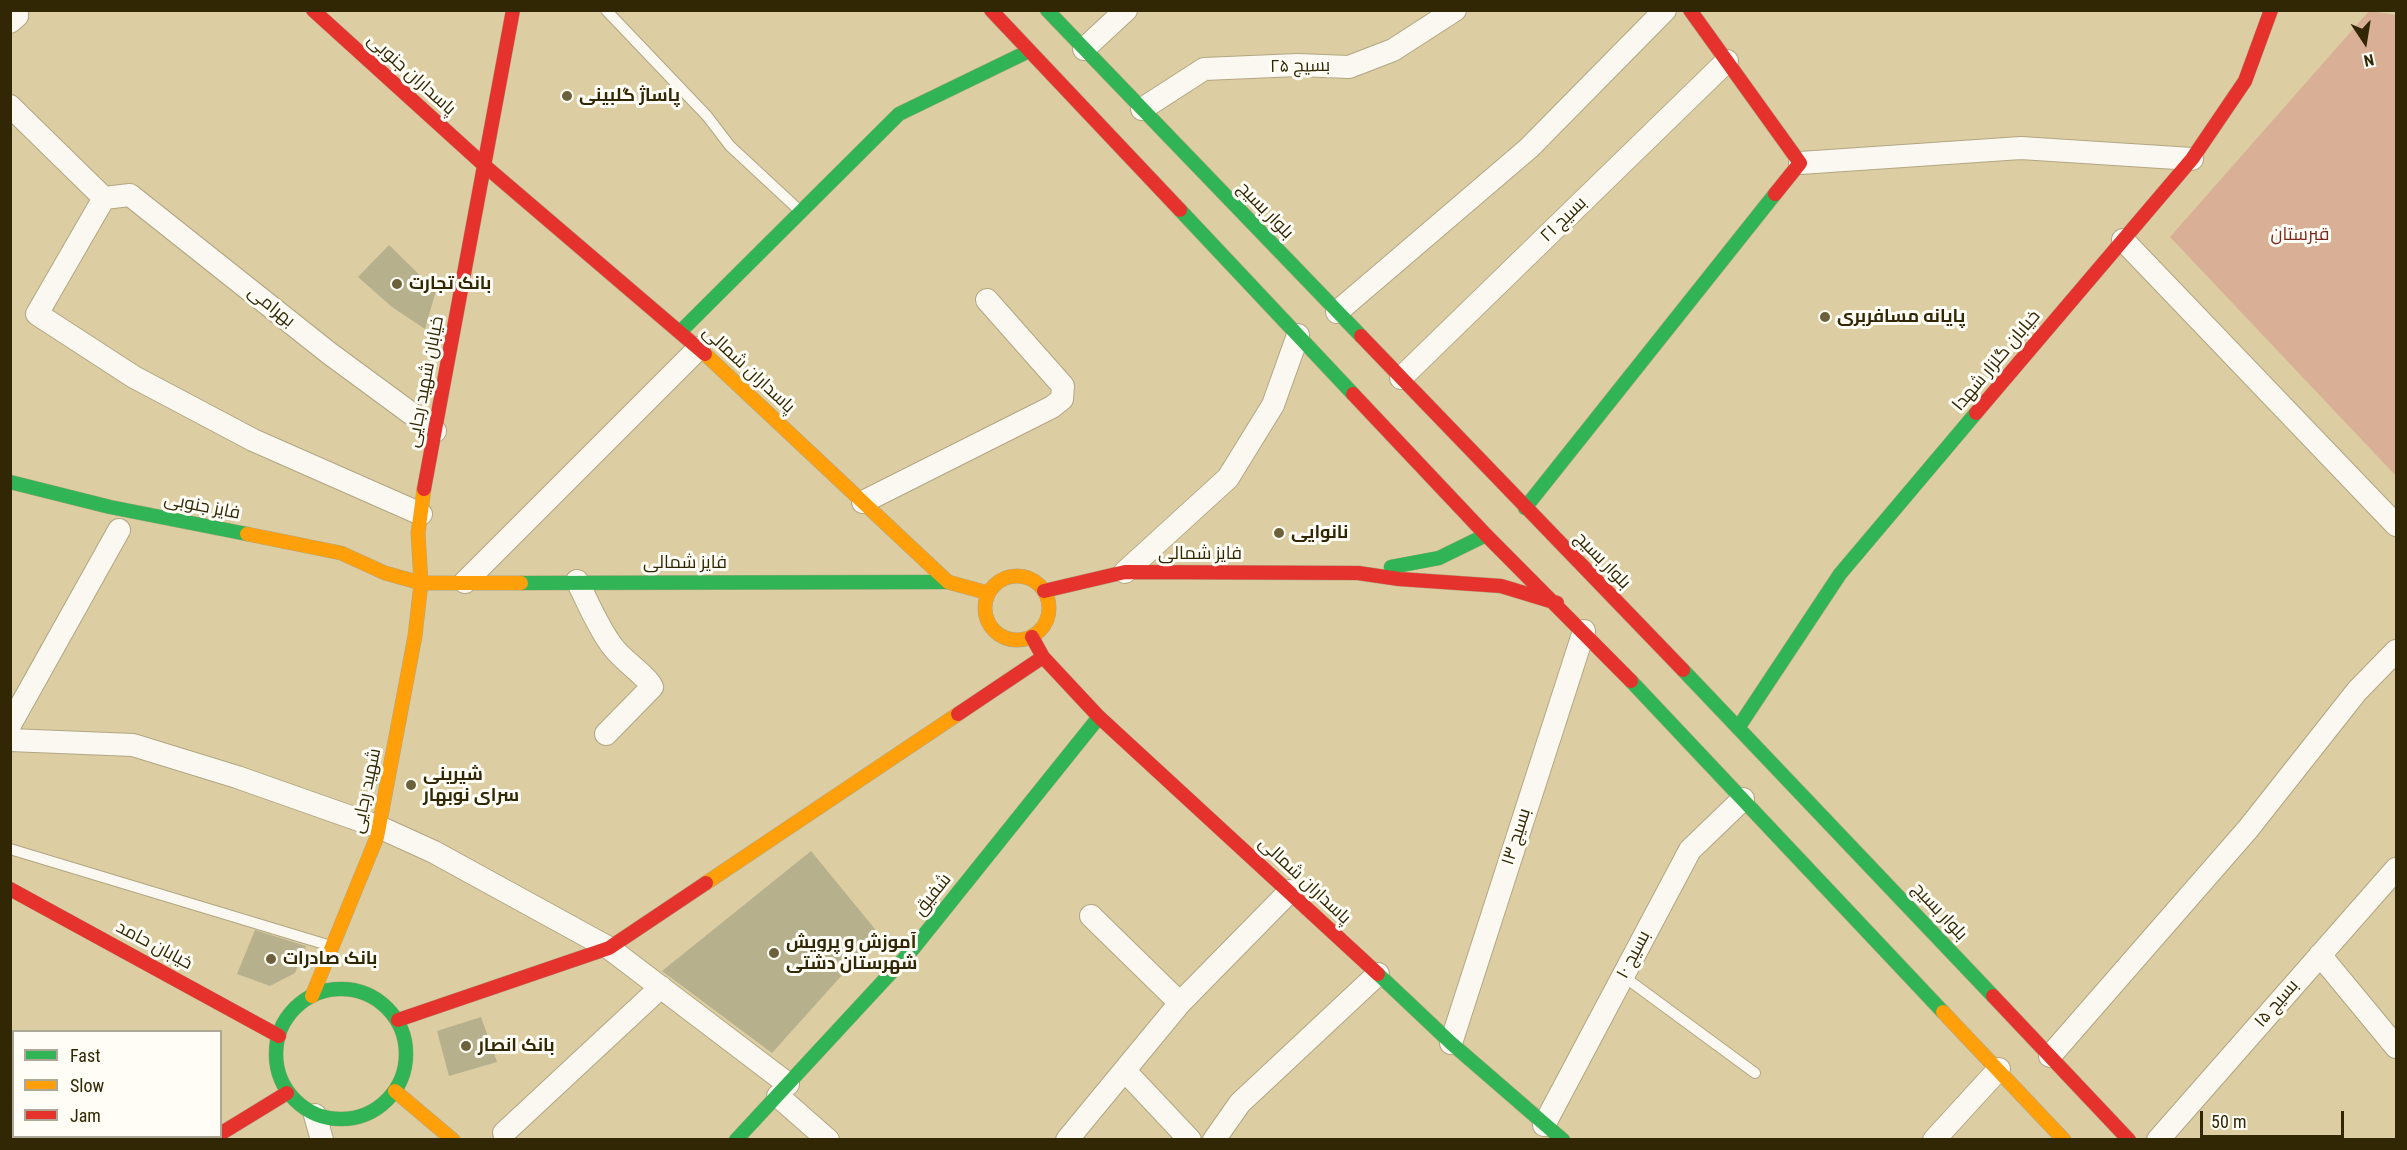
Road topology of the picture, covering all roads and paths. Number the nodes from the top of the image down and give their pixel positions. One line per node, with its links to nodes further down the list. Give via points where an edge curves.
1 (17, 10): 12 (street, via 17,16)
2 (313, 10): 20 (main road, پاسداران جنوبی)
3 (513, 10): 20 (main road, خیابان شهید رجایی)
4 (606, 10): 22 (lane, via 707,116 730,146)
5 (991, 10): 14 (main road)
6 (1047, 10): 13 (main road, بلوار بسیج)
7 (1126, 10): 13 (street)
8 (1455, 10): 17 (street, بسیج ۲۵, via 1393,50 1349,67 1204,69)
9 (1665, 10): 25 (street, via 1528,148)
10 (1690, 10): 15 (main road)
11 (2271, 10): 18 (main road, خیابان گلزار شهدا, via 2245,81)
12 (10, 22)
13 (1084, 49): 17 (main road, بلوار بسیج)
14 (1029, 51): 22 (main road, via 899,114); 27 (main road, via 1246,272)
15 (1727, 61): 19 (main road); 29 (street, بسیج ۲۱)
16 (10, 106): 21 (street)
17 (1142, 109): 25 (main road, بلوار بسیج, via 1270,251)
18 (2192, 159): 19 (street, via 2021,148); 23 (main road, خیابان گلزار شهدا)
19 (1800, 163): 33 (main road)
20 (484, 166): 26 (main road, پاسداران شمالی); 30 (main road, خیابان شهید رجایی)
21 (104, 198): 30 (street, بهرامی, via 130,195 329,353); 34 (street, via 37,314 134,377 243,434)
22 (801, 212): 26 (main road)
23 (2123, 240): 35 (street); 55 (main road, خیابان گلزار شهدا, via 1840,574)
24 (987, 300): 32 (street, via 1063,386 1062,399)
25 (1337, 312): 29 (main road, بلوار بسیج)
26 (680, 332): 28 (main road, پاسداران شمالی)
27 (1298, 335): 37 (main road); 39 (street, via 1273,405 1228,478)
28 (699, 348): 32 (main road, پاسداران شمالی); 43 (street)
29 (1401, 378): 33 (main road, بلوار بسیج)
30 (435, 430): 34 (main road, خیابان شهید رجایی)
31 (10, 482): 40 (main road, فایز جنوبی, via 110,507 341,553)
32 (863, 502): 44 (main road, پاسداران شمالی)
33 (1520, 512): 55 (main road, بلوار بسیج)
34 (421, 514): 45 (main road, خیابان شهید رجایی)
35 (2397, 525)
36 (120, 530): 54 (street)
37 (1491, 531): 41 (main road, فایز شمالی, via 1438,558); 48 (main road)
38 (338, 570): 40 (main road, فایز جنوبی)
39 (1125, 572): 41 (main road, فایز شمالی); 46 (main road, فایز شمالی)
40 (385, 573): 45 (main road, فایز جنوبی)
41 (1358, 573): 48 (main road, فایز شمالی, via 1501,586)
42 (577, 581): 43 (main road, فایز شمالی); 44 (main road, فایز شمالی); 56 (street, via 610,645 651,687)
43 (465, 582): 45 (main road, فایز شمالی)
44 (948, 582): 47 (main road, پاسداران شمالی)
45 (421, 583): 59 (main road, شهید رجایی, via 415,636)
46 (1044, 591): 47 (main road, via 1035,581 1022,576 996,583); 50 (main road, via 1049,603 1048,617)
47 (988, 593): 50 (main road, via 984,606 993,631 1005,639)
48 (1557, 603): 49 (main road)
49 (1584, 631): 58 (main road); 75 (street, بسیج ۱۳)
50 (1032, 638): 52 (main road, پاسداران شمالی)
51 (2397, 651): 77 (street, via 2357,691 2248,829)
52 (1043, 657): 53 (main road, پاسداران شمالی); 66 (main road)
53 (1099, 717): 63 (main road, پاسداران شمالی); 81 (main road, شفیق, via 912,950)
54 (10, 725)
55 (1738, 728): 77 (main road, بلوار بسیج)
56 (606, 734)
57 (10, 740): 59 (street, via 133,745)
58 (1743, 799): 69 (street, بسیج ۱۰, via 1690,850); 78 (main road)
59 (379, 827): 65 (main road, شهید رجایی); 66 (street, via 434,852)
60 (10, 849): 65 (lane)
61 (2397, 868): 67 (street, بسیج ۱۵)
62 (10, 889): 74 (main road, خیابان حامد)
63 (1290, 891): 68 (main road, پاسداران شمالی); 72 (street)
64 (1091, 916): 72 (street)
65 (334, 947): 71 (main road, شهید رجایی)
66 (609, 948): 70 (street); 73 (main road)
67 (2320, 955): 76 (street); 99 (street, بسیج ۱۵)
68 (1378, 974): 75 (main road, پاسداران شمالی); 94 (street, via 1240,1103)
69 (1623, 976): 80 (lane); 85 (street, بسیج ۱۰)
70 (661, 987): 81 (street); 86 (street)
71 (312, 996): 73 (main road, via 332,989 353,990 373,997); 74 (main road, via 295,1008 282,1024)
72 (1180, 1003): 79 (street)
73 (398, 1020): 82 (main road, via 406,1048 405,1071)
74 (279, 1036): 83 (main road, via 276,1065)
75 (1451, 1044): 85 (main road, پاسداران شمالی)
76 (2397, 1047)
77 (2049, 1056): 98 (main road, بلوار بسیج)
78 (1999, 1069): 96 (street); 97 (main road)
79 (1126, 1072): 92 (street); 93 (street)
80 (1755, 1073)
81 (783, 1090): 90 (main road, شفیق); 91 (street)
82 (395, 1091): 84 (main road, via 380,1107 359,1117); 89 (main road)
83 (287, 1093): 84 (main road); 87 (main road)
84 (315, 1115): 88 (street)
85 (1544, 1125): 95 (main road, پاسداران شمالی)
86 (504, 1132)
87 (222, 1133)
88 (322, 1140)
89 (453, 1140)
90 (736, 1140)
91 (828, 1140)
92 (1067, 1140)
93 (1190, 1140)
94 (1214, 1140)
95 (1563, 1140)
96 (1934, 1140)
97 (2064, 1140)
98 (2128, 1140)
99 (2158, 1140)

